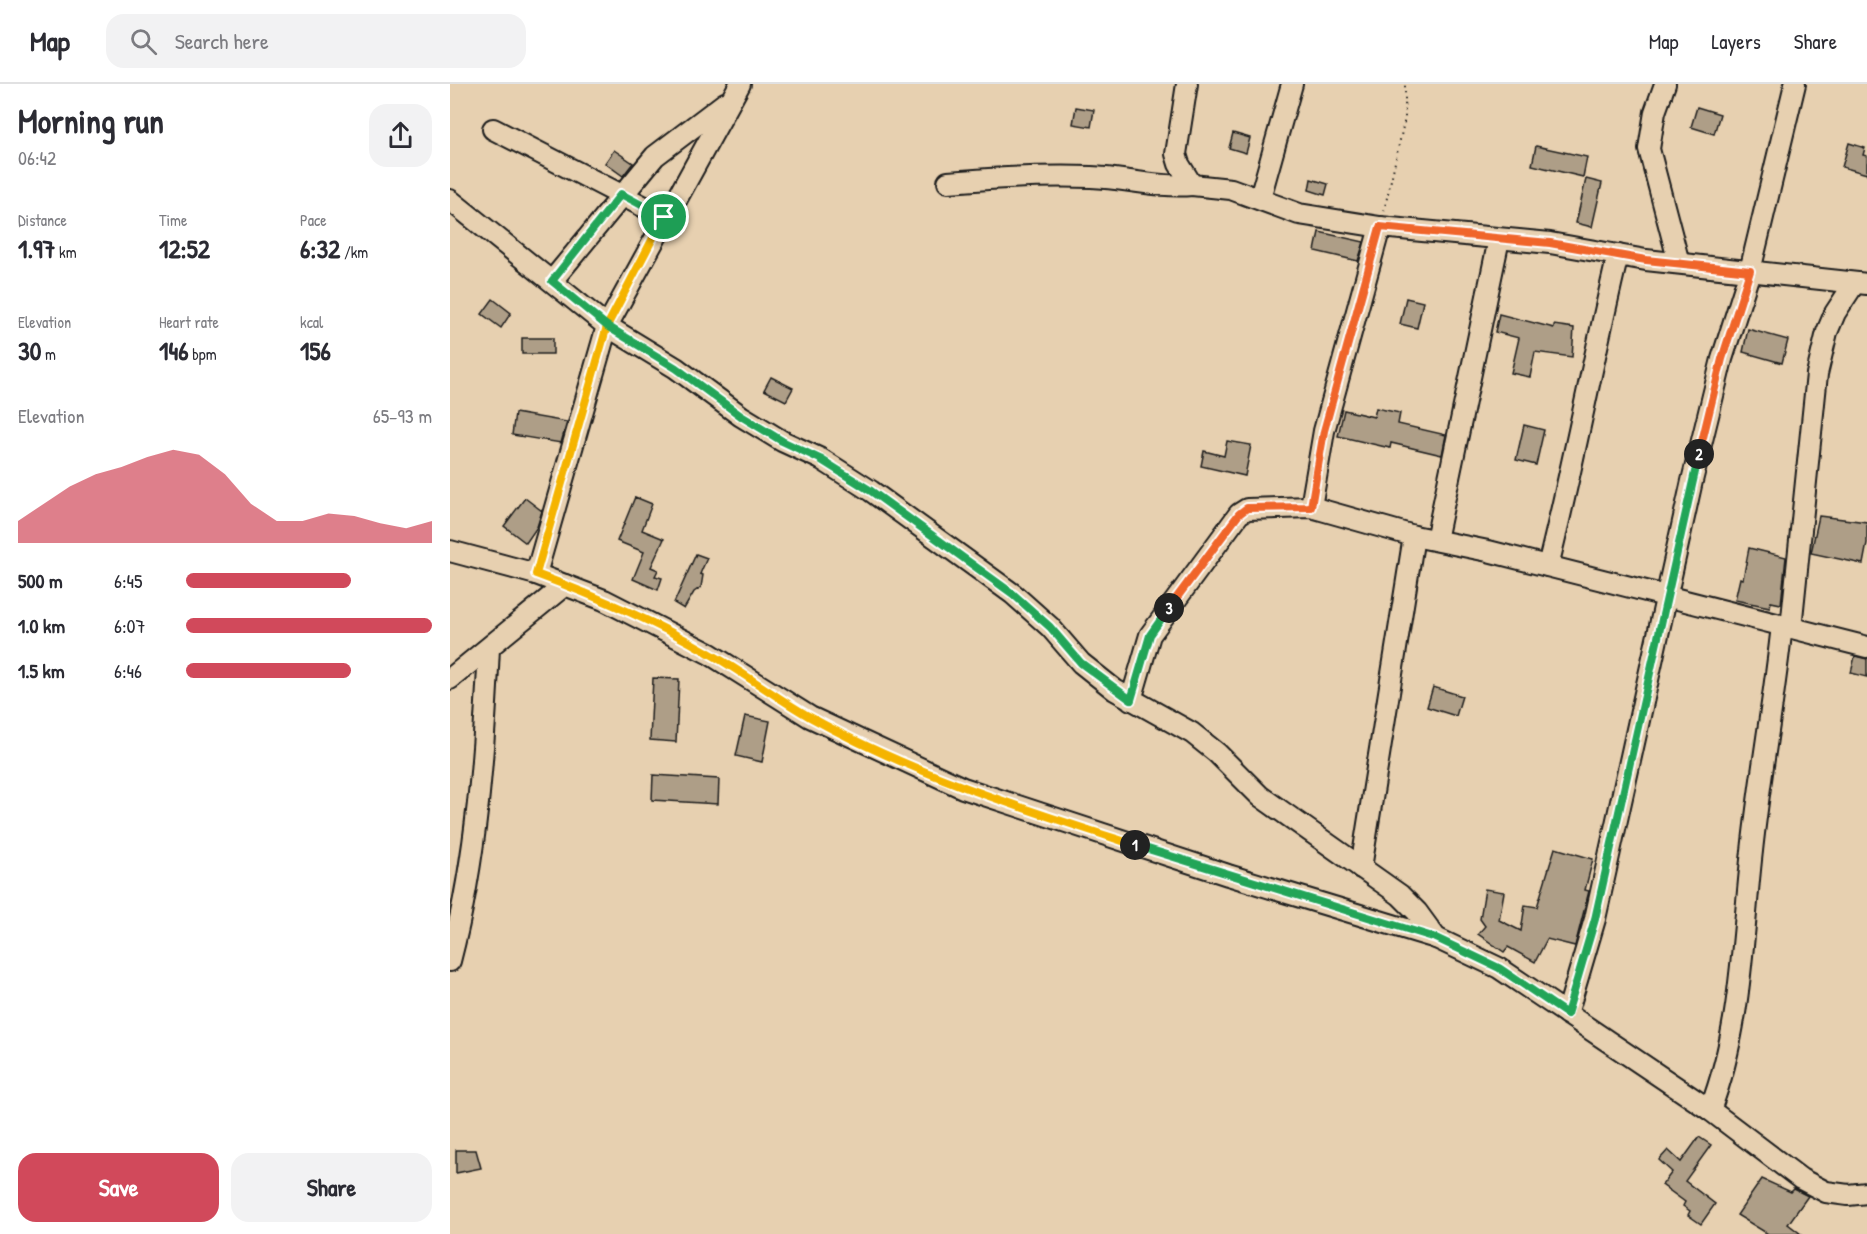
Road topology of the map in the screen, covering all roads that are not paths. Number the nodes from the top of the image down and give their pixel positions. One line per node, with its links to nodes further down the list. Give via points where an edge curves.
1 (1187, 84): 8 (street, via 1176,154)
2 (1292, 84): 10 (street)
3 (1665, 84): 16 (street, via 1655,112 1649,149)
4 (1795, 84): 17 (street)
5 (735, 91): 9 (street, via 655,156); 12 (street)
6 (493, 129): 9 (street)
7 (948, 182): 8 (street, via 1061,176)
8 (1192, 185): 10 (street, via 1231,189)
9 (621, 194): 12 (street); 18 (street)
10 (1260, 198): 13 (street, via 1299,214)
11 (450, 200): 18 (street)
12 (664, 217): 20 (street)
13 (1380, 227): 14 (street); 21 (street, via 1324,431)
14 (1499, 239): 15 (street); 23 (street)
15 (1618, 255): 16 (street); 25 (street)
16 (1678, 263): 17 (street)
17 (1750, 271): 19 (street); 28 (street, via 1722,359)
18 (552, 281): 20 (street)
19 (1861, 284): 29 (street, via 1835,313 1817,374)
20 (607, 326): 26 (street); 33 (street, via 676,368 741,416 871,491 1013,594 1050,627 1081,663)
21 (1311, 507): 22 (street); 33 (street, via 1247,508 1239,514 1150,635)
22 (1414, 536): 23 (street); 34 (street)
23 (1436, 540): 25 (street)
24 (450, 551): 26 (street)
25 (1548, 566): 28 (street)
26 (536, 574): 27 (street)
27 (565, 585): 31 (street); 35 (street, via 604,600 710,654 810,717 963,788)
28 (1667, 597): 29 (street); 37 (street, via 1595,919)
29 (1786, 627): 30 (street); 38 (street, via 1755,824 1738,996 1730,1043)
30 (1867, 647)
31 (489, 648): 32 (street); 36 (street, via 476,825)
32 (450, 679)
33 (1131, 700): 34 (street, via 1192,733 1260,796)
34 (1361, 868): 35 (street, via 1400,895)
35 (1436, 938): 37 (street, via 1499,968)
36 (450, 961)
37 (1567, 1014): 38 (street)
38 (1710, 1110): 39 (street, via 1801,1179 1826,1192)
39 (1867, 1193)

